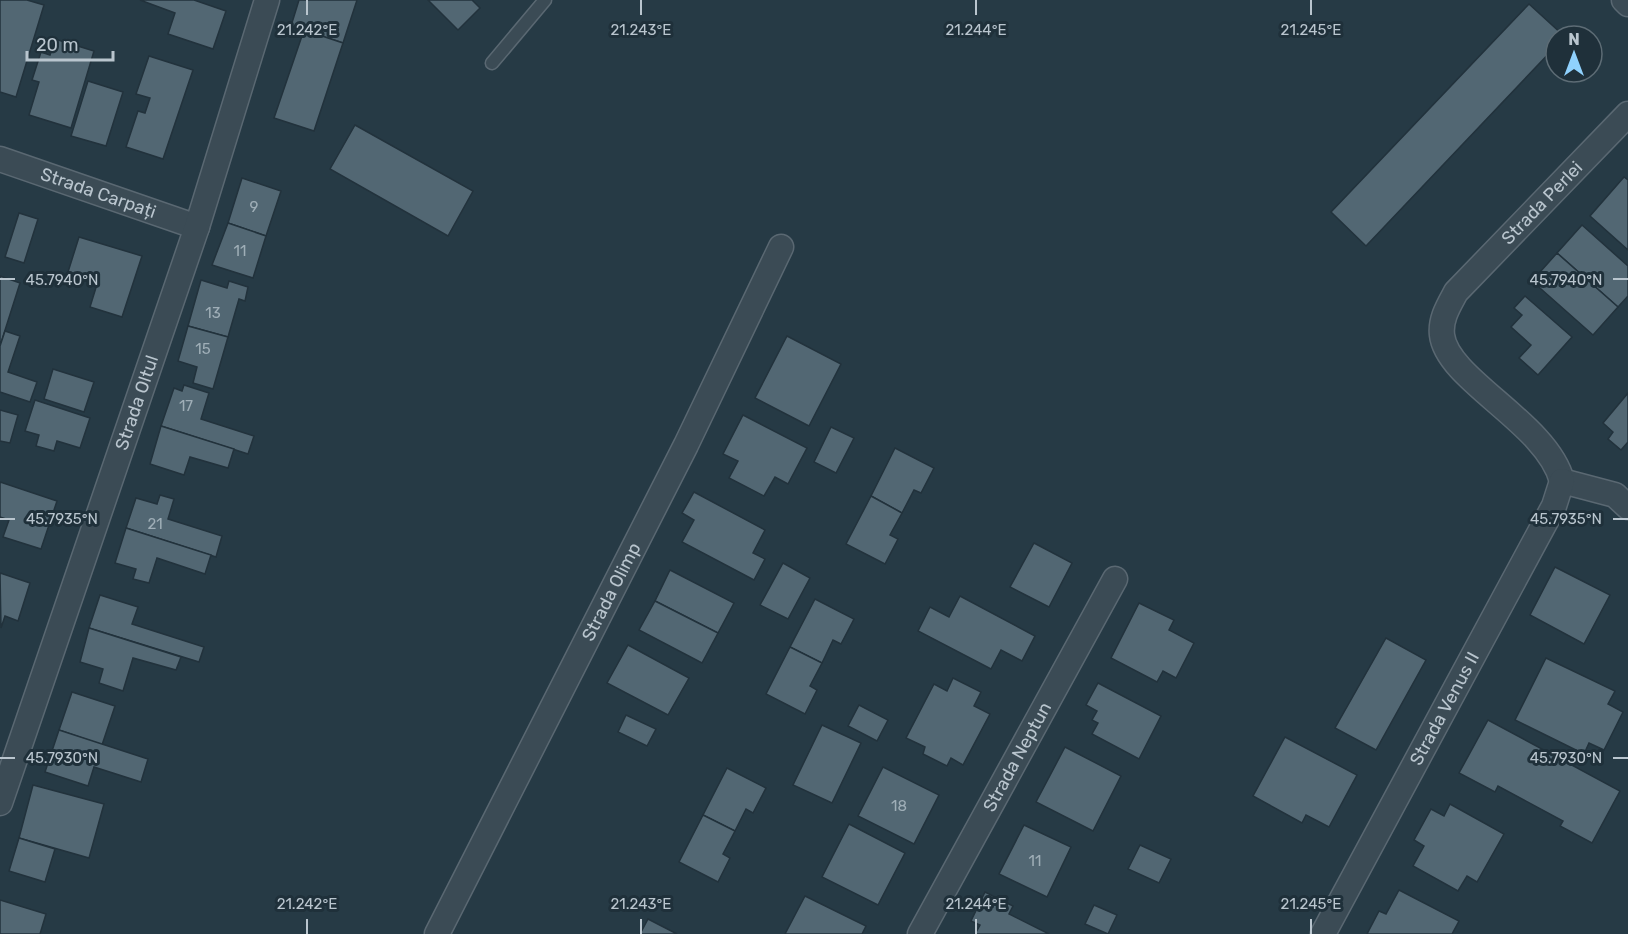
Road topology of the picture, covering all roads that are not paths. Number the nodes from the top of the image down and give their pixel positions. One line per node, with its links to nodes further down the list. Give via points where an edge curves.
1 (267, 0): 8 (street, Strada Oltul)
2 (545, 0): 5 (lane)
3 (1624, 0): 4 (street)
4 (1628, 4)
5 (492, 63)
6 (1628, 114): 10 (street, Strada Perlei, via 1456,292 1444,315 1442,334 1446,350 1540,441 1558,467)
7 (0, 159): 8 (street, Strada Carpați)
8 (197, 227): 13 (street, Strada Oltul)
9 (781, 247): 14 (street, Strada Olimp, via 686,445)
10 (1562, 481): 11 (street, via 1615,495); 16 (street, Strada Venus II, via 1554,506)
11 (1628, 507)
12 (1115, 579): 15 (street, Strada Neptun)
13 (0, 803)
14 (437, 934)
15 (920, 934)
16 (1323, 934)

